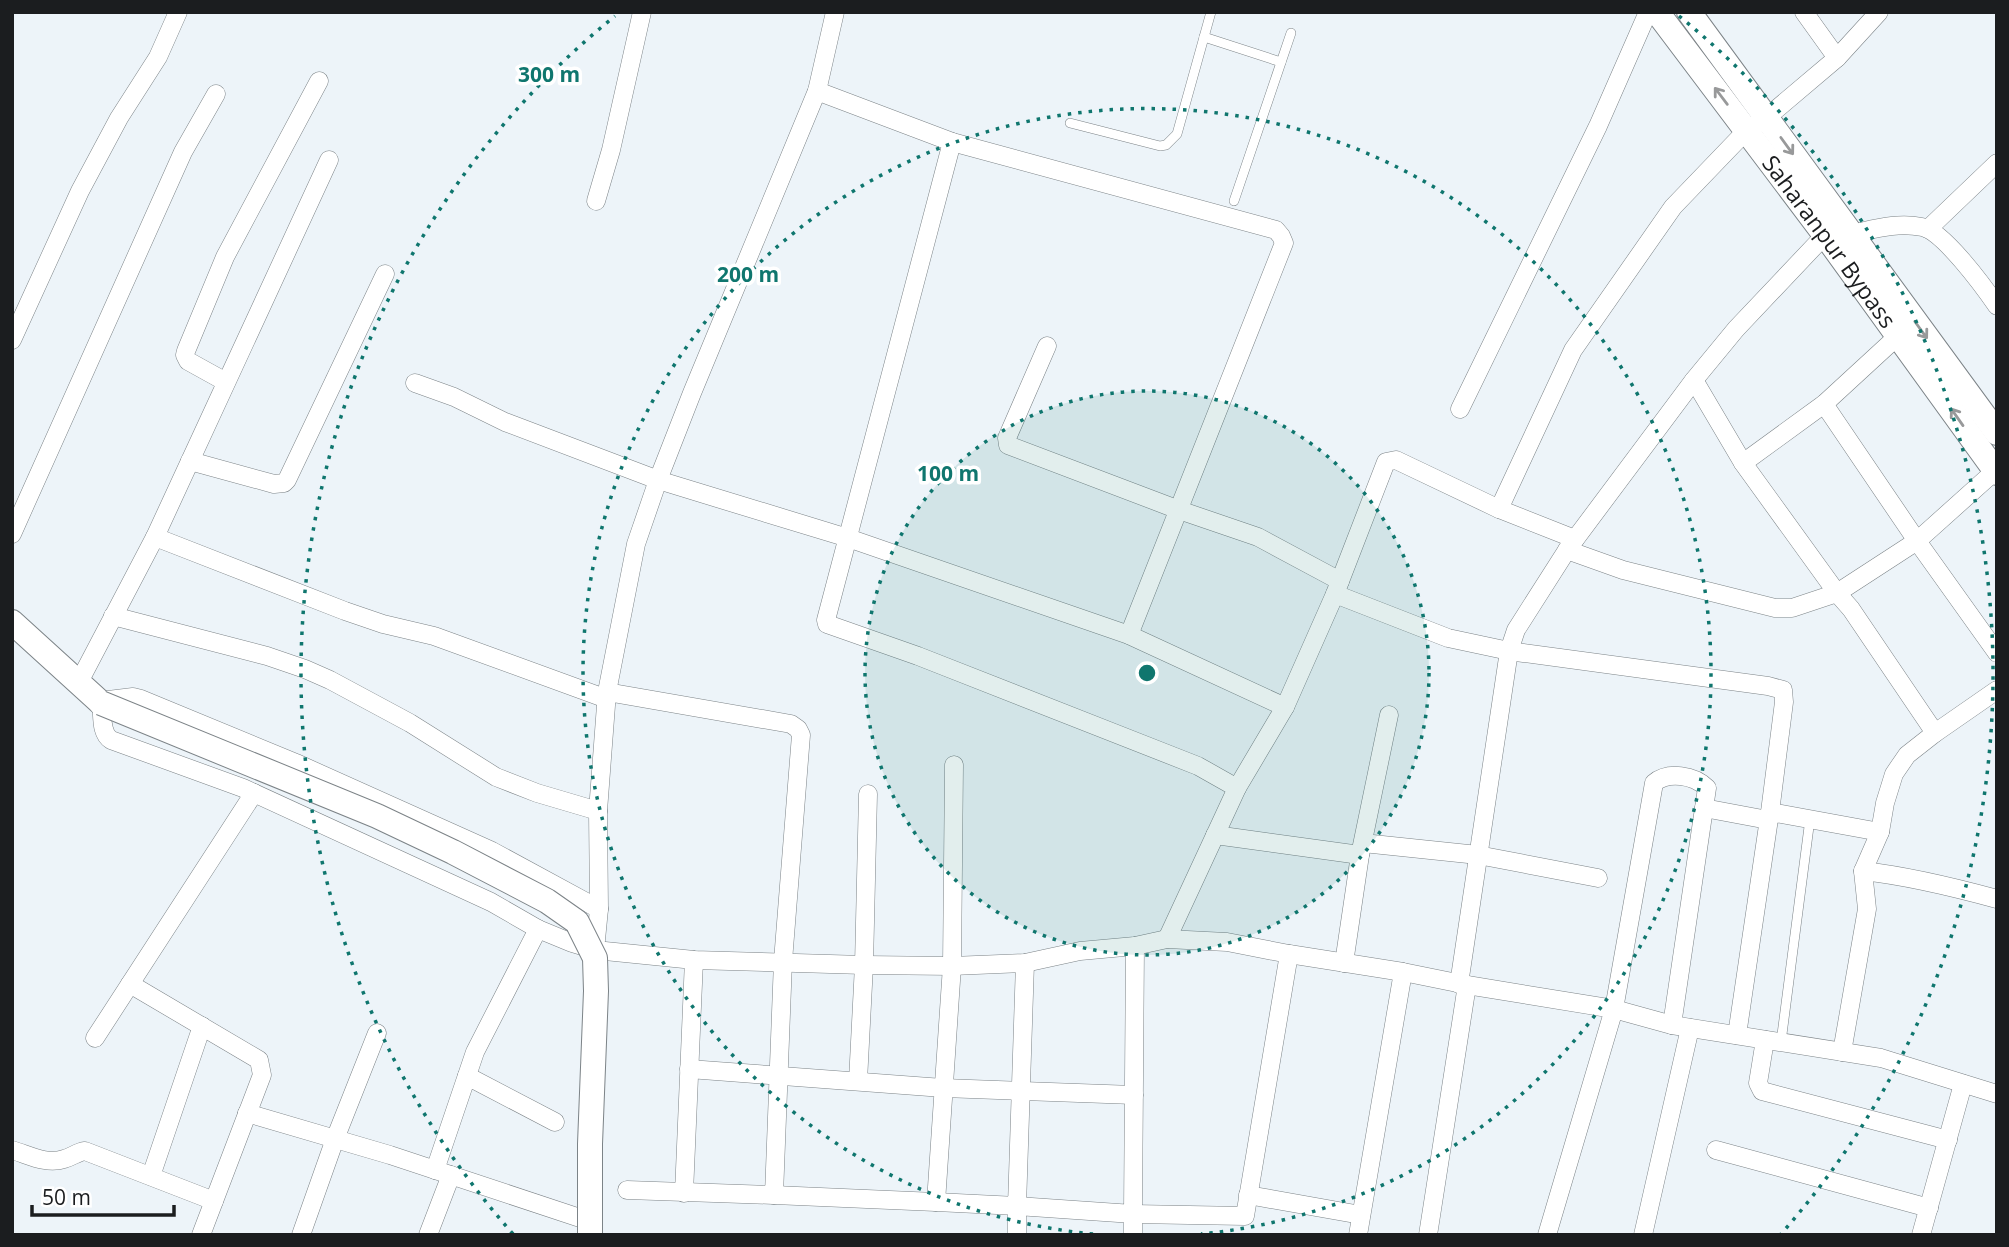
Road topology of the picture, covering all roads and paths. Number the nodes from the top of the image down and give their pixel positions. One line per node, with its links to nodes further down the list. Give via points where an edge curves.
1 (178, 12): 30 (street, via 158,57 80,191)
2 (642, 12): 22 (street)
3 (835, 12): 15 (street)
4 (1211, 12): 11 (lane)
5 (1648, 12): 36 (street, via 1598,126)
6 (1657, 12): 18 (main road, Saharanpur Bypass, one-way to 6)
7 (1689, 12): 18 (main road)
8 (1804, 12): 12 (street)
9 (1879, 12): 12 (street)
10 (1291, 33): 13 (lane)
11 (1204, 37): 13 (lane); 17 (lane, via 1177,134 1166,145)
12 (1837, 58): 18 (street)
13 (1281, 62): 23 (lane)
14 (319, 81): 33 (street, via 225,257 186,351 188,361)
15 (817, 90): 19 (street); 41 (street)
16 (216, 94): 44 (street, via 178,164)
17 (1070, 123)
18 (1757, 124): 25 (main road, one-way to 25); 26 (main road, Saharanpur Bypass); 42 (street, via 1673,207 1573,350)
19 (952, 142): 43 (street, via 1276,230 1281,236 1284,243); 46 (street)
20 (329, 160): 33 (street)
21 (1997, 163): 24 (street)
22 (596, 201)
23 (1234, 201)
24 (1928, 229): 25 (street, via 1895,225); 28 (street, via 1953,250)
25 (1851, 234): 37 (main road, one-way to 37)
26 (1825, 235): 29 (main road, Saharanpur Bypass); 32 (street, via 1736,328)
27 (384, 274): 38 (street, via 287,480 274,484)
28 (1997, 306)
29 (1899, 335): 35 (street); 40 (main road, Saharanpur Bypass, one-way to 29)
30 (12, 340)
31 (1047, 346): 43 (street, via 1008,445)
32 (1694, 380): 39 (street); 48 (street)
33 (226, 382): 38 (street)
34 (415, 383): 41 (street)
35 (1824, 404): 39 (street); 47 (street)
36 (1460, 409)
37 (1997, 433)
38 (190, 461): 45 (street)
39 (1743, 463): 50 (street)
40 (1996, 472): 47 (street)
41 (657, 480): 46 (street); 58 (street, via 636,544)
42 (1499, 509): 48 (street); 49 (street, via 1392,460 1386,463)
43 (1179, 510): 49 (street, via 1258,537); 53 (street)
44 (12, 534)
45 (155, 537): 51 (street); 58 (street, via 345,611)
46 (848, 538): 53 (street); 64 (street, via 825,620 830,626 1198,766)
47 (1917, 541): 50 (street); 55 (street)
48 (1571, 544): 50 (street, via 1623,570 1775,608 1792,608); 54 (street, via 1516,630)
49 (1338, 587): 54 (street, via 1448,638); 60 (street)
50 (1837, 593): 62 (street)
51 (113, 616): 56 (street); 68 (street, via 305,669 421,729 496,778)
52 (12, 622): 56 (main road)
53 (1129, 635): 60 (street)
54 (1509, 651): 69 (street, via 1783,690); 74 (street)
55 (1997, 653)
56 (79, 682): 59 (main road)
57 (1997, 691): 62 (street)
58 (607, 695): 68 (street); 85 (street, via 791,724 798,729)
59 (100, 702): 65 (street, via 104,732 111,740); 78 (street, via 137,698 200,723 492,851); 130 (main road, bridge, via 377,816 547,901 577,922 594,958 596,991)
60 (1285, 707): 64 (street)
61 (1389, 715): 73 (street)
62 (1935, 733): 71 (street, via 1907,755 1894,774)
63 (954, 765): 89 (street)
64 (1237, 788): 72 (street)
65 (254, 793): 79 (street, via 491,902); 91 (street)
66 (868, 794): 88 (street)
67 (1704, 808): 69 (street); 93 (street, via 1707,788 1703,784 1674,775 1654,783); 94 (street)
68 (598, 811): 78 (street)
69 (1769, 816): 70 (street); 98 (street)
70 (1810, 819): 71 (street); 100 (lane)
71 (1880, 832): 75 (street)
72 (1215, 835): 73 (street); 80 (street)
73 (1362, 849): 74 (street); 87 (street)
74 (1478, 855): 76 (street); 92 (street)
75 (1863, 871): 77 (street); 101 (street, via 1867,909)
76 (1598, 878)
77 (1997, 899)
78 (599, 909): 82 (street)
79 (538, 929): 82 (street); 104 (street)
80 (1167, 939): 81 (street); 83 (street, via 1227,942)
81 (1135, 946): 86 (street); 110 (street)
82 (595, 950): 84 (street)
83 (1289, 954): 87 (street); 122 (street)
84 (694, 960): 85 (street); 102 (street)
85 (783, 961): 88 (street); 103 (street)
86 (1025, 962): 89 (street); 109 (street)
87 (1344, 962): 90 (street)
88 (864, 965): 89 (street); 105 (street)
89 (952, 965): 107 (street)
90 (1402, 972): 92 (street); 128 (street)
91 (130, 984): 95 (street); 99 (street)
92 (1463, 984): 93 (street); 139 (street)
93 (1614, 1009): 94 (street); 140 (street)
94 (1672, 1025): 96 (street)
95 (202, 1026): 111 (street, via 258,1060 262,1075); 118 (street)
96 (1690, 1028): 98 (street); 131 (street)
97 (377, 1033): 113 (street)
98 (1737, 1035): 100 (street)
99 (94, 1038)
100 (1773, 1041): 101 (street); 114 (street, via 1758,1083 1762,1091)
101 (1842, 1052): 106 (street, via 1881,1058)
102 (689, 1069): 103 (street); 120 (street)
103 (778, 1075): 105 (street); 121 (street)
104 (467, 1076): 112 (street); 117 (street)
105 (858, 1081): 107 (street)
106 (1963, 1084): 108 (street); 114 (street)
107 (943, 1088): 109 (street); 124 (street)
108 (1995, 1089)
109 (1022, 1090): 110 (street); 125 (street)
110 (1134, 1095): 127 (street)
111 (247, 1113): 113 (street); 123 (street)
112 (555, 1122)
113 (335, 1139): 117 (street); 133 (street)
114 (1948, 1140): 126 (street)
115 (12, 1150): 118 (street, via 49,1161 85,1150)
116 (1716, 1150): 126 (street)
117 (443, 1173): 130 (street); 134 (street)
118 (152, 1176): 123 (street)
119 (627, 1190): 120 (street)
120 (684, 1193): 121 (street)
121 (774, 1195): 124 (street)
122 (1248, 1195): 128 (street); 129 (street)
123 (214, 1201): 132 (street)
124 (936, 1202): 125 (street)
125 (1017, 1206): 127 (street); 135 (street)
126 (1929, 1208): 142 (street)
127 (1133, 1214): 129 (street); 136 (street)
128 (1361, 1215): 138 (street)
129 (1245, 1216): 137 (street)
130 (585, 1226)
131 (1643, 1233): 141 (street)
132 (201, 1235)
133 (301, 1235)
134 (428, 1235)
135 (1017, 1235)
136 (1133, 1235)
137 (1242, 1235)
138 (1357, 1235)
139 (1427, 1235)
140 (1547, 1235)
141 (1662, 1235)
142 (1921, 1235)

